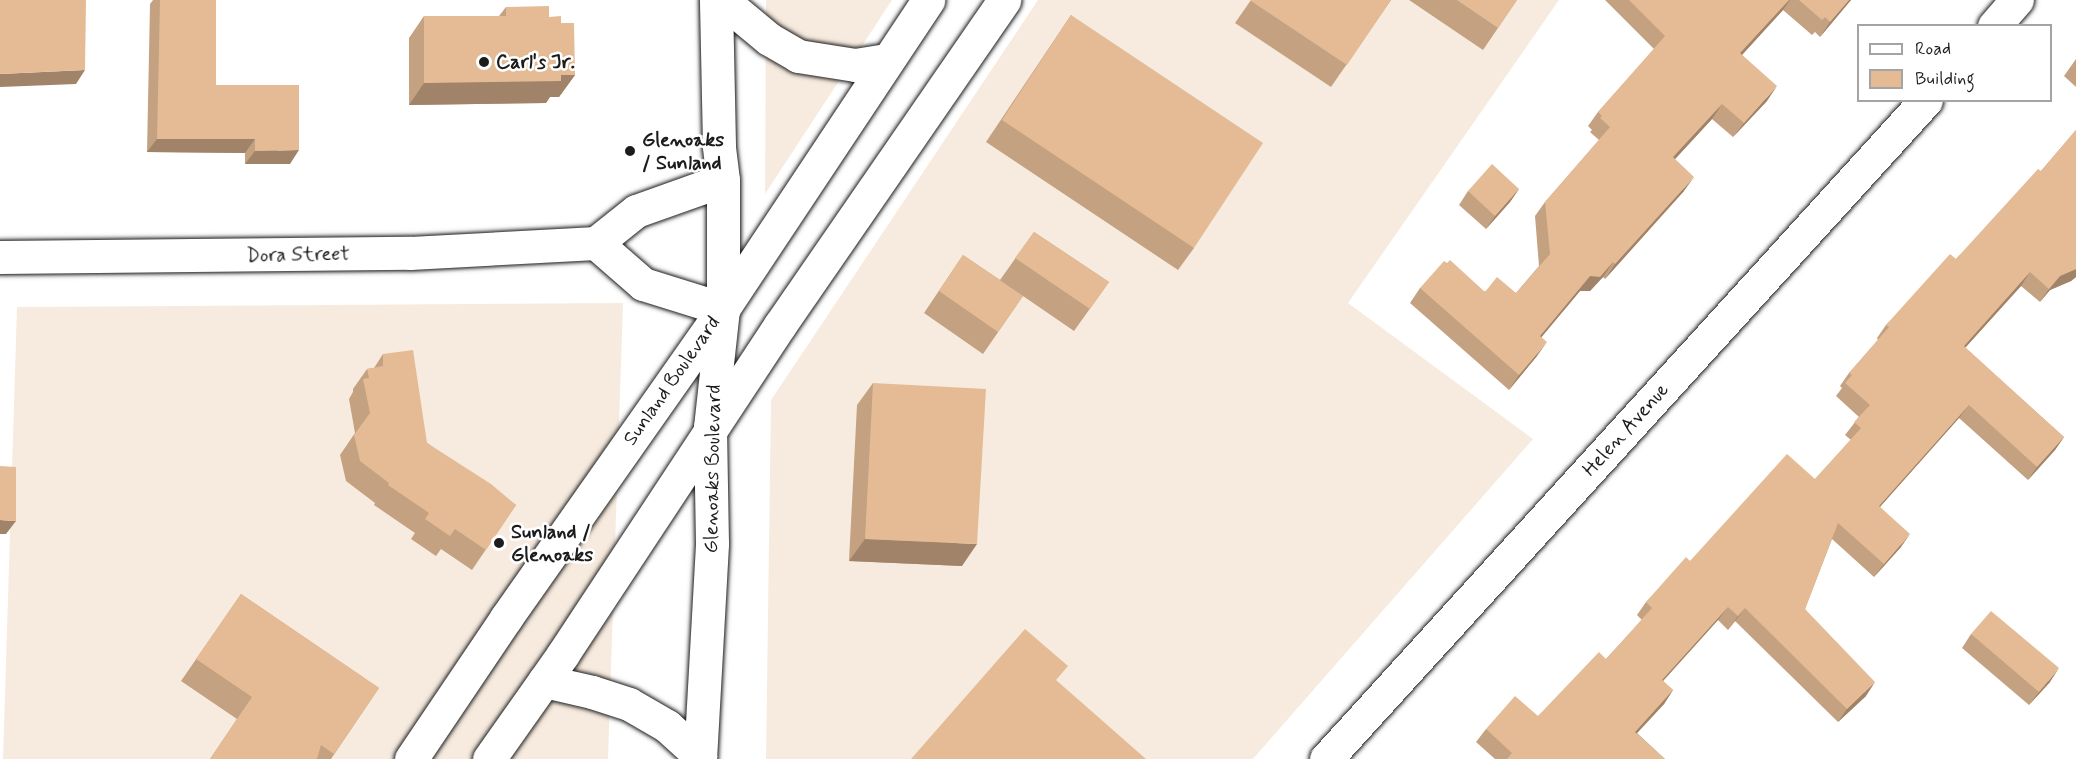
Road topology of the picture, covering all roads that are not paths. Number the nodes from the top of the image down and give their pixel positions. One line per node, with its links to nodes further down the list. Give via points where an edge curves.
1 (716, 0): 9 (main road, Glenoaks Boulevard)
2 (722, 0): 7 (main road, via 769,39 798,56 855,65)
3 (928, 0): 7 (main road, Sunland Boulevard)
4 (1004, 0): 13 (main road)
5 (2017, 0): 6 (main road)
6 (1996, 24)
7 (888, 60): 12 (main road, Sunland Boulevard)
8 (1924, 102): 18 (main road, Helen Avenue)
9 (723, 180): 10 (main road, via 636,211); 12 (main road, Glenoaks Boulevard)
10 (596, 243): 11 (main road, Dora Street, via 410,253); 12 (main road, via 643,284)
11 (0, 257)
12 (723, 309): 13 (main road, Glenoaks Boulevard); 16 (main road, Sunland Boulevard)
13 (710, 427): 14 (main road); 15 (main road, Glenoaks Boulevard, via 712,543)
14 (544, 681): 15 (main road, via 629,704 667,726); 17 (main road)
15 (700, 758)
16 (411, 759)
17 (489, 759)
18 (1326, 759)

